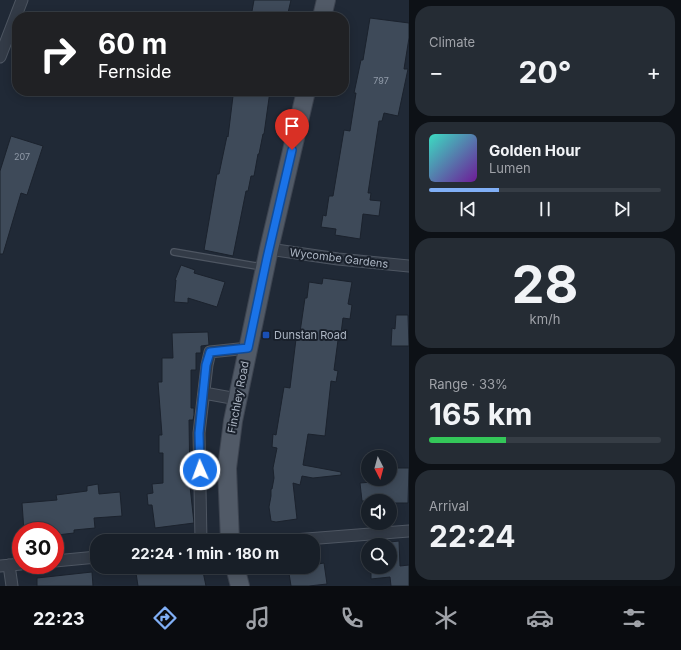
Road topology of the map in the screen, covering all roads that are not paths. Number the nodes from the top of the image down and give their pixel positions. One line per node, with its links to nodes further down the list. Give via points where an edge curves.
1 (22, 0): 3 (street)
2 (326, 0): 4 (main road)
3 (17, 12)
4 (323, 12)
5 (12, 26): 6 (street)
6 (0, 57)
7 (305, 96): 8 (main road, Finchley Road)
8 (269, 249): 10 (street, Wycombe Gardens); 11 (main road, Finchley Road)
9 (174, 252): 11 (lane)
10 (409, 266)
11 (265, 268): 12 (main road, Finchley Road)
12 (248, 348): 13 (street, via 210,352 206,365); 14 (main road, Finchley Road)
13 (204, 393): 14 (street); 16 (street, via 199,433)
14 (237, 399): 17 (main road, Finchley Road, via 227,468)
15 (409, 531): 18 (street)
16 (201, 534)
17 (230, 534)
18 (320, 538)
19 (90, 558): 20 (street)
20 (64, 560)
21 (4, 566): 23 (street)
22 (237, 574): 24 (main road)
23 (12, 586)
24 (240, 586)

